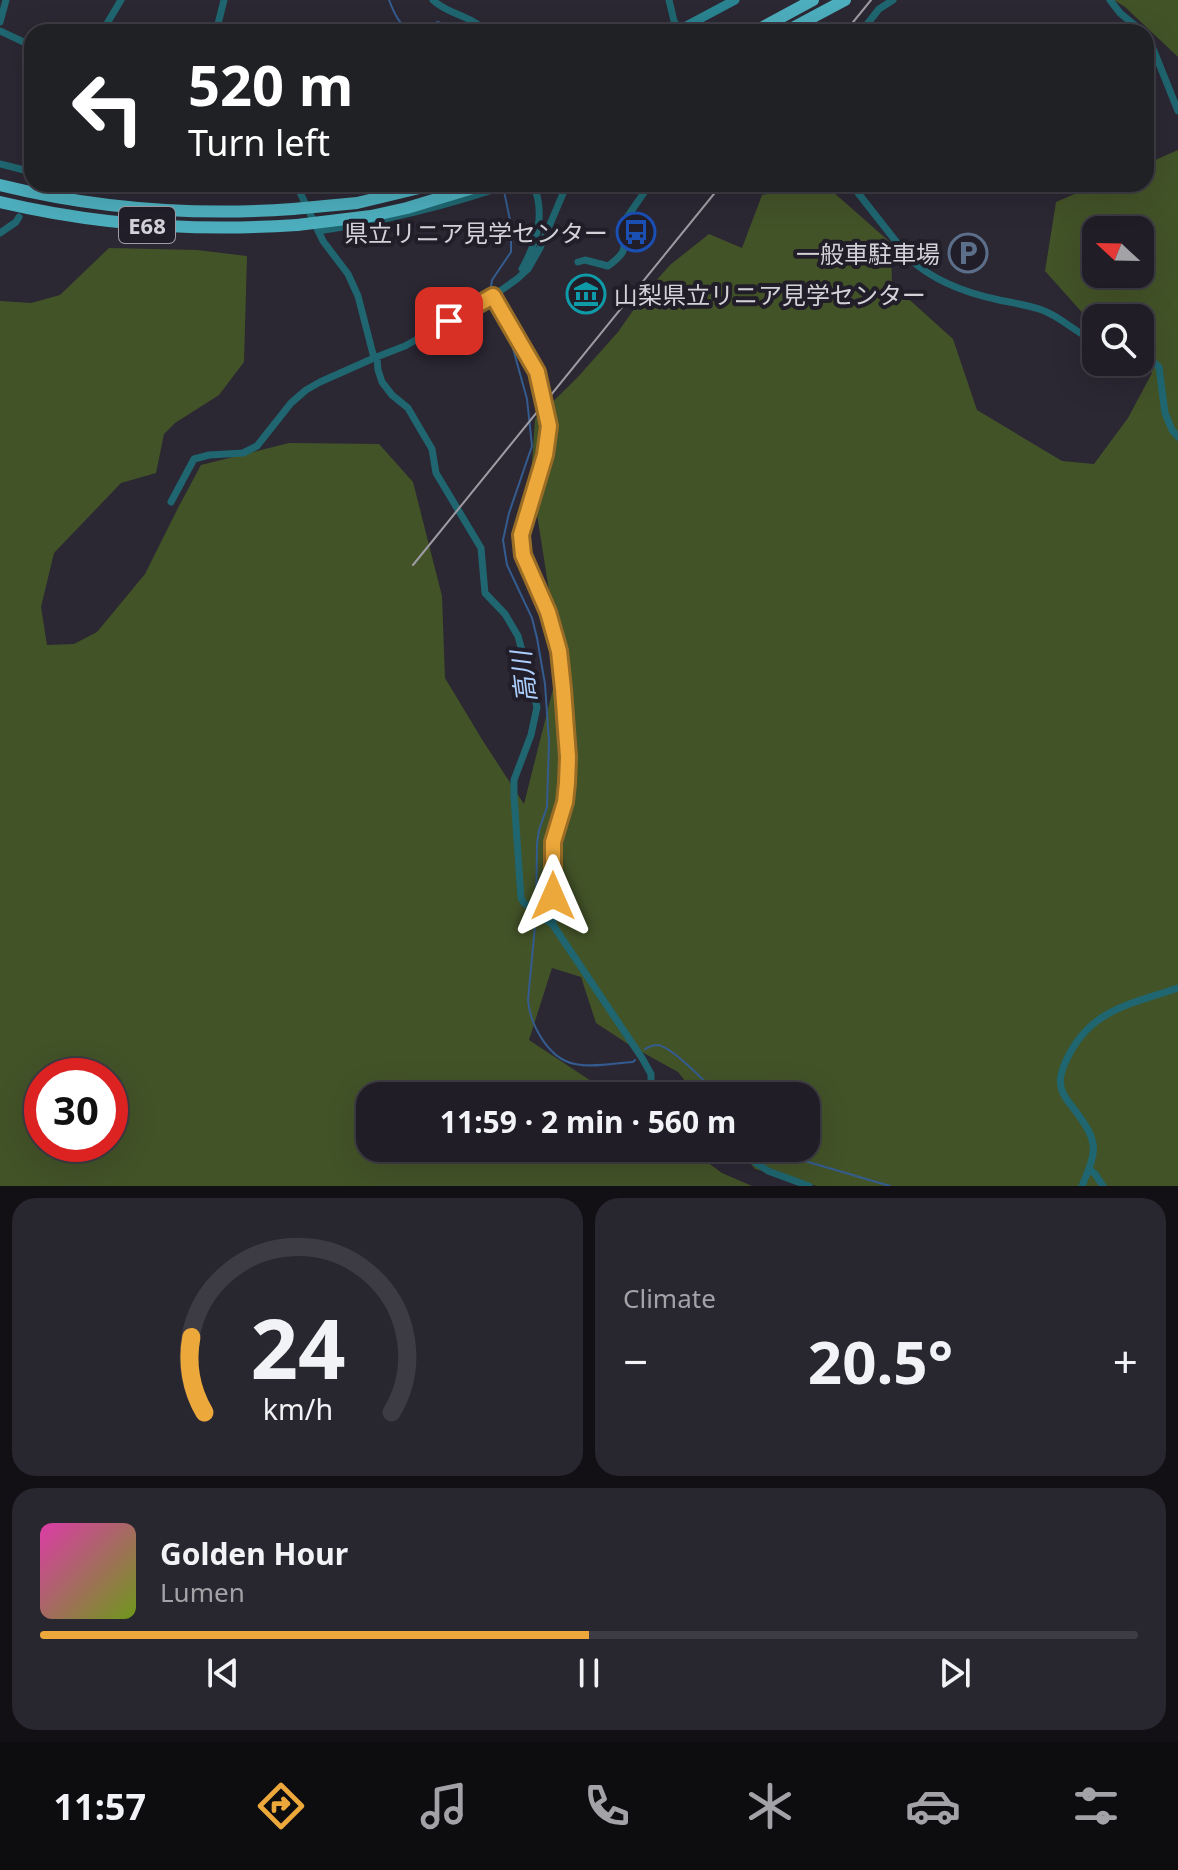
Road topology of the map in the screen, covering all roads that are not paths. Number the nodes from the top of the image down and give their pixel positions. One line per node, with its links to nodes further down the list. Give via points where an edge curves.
1 (6, 0): 11 (street)
2 (121, 0): 12 (street)
3 (224, 0): 13 (street)
4 (433, 0): 14 (street)
5 (669, 0): 15 (street)
6 (735, 0): 16 (street)
7 (813, 0): 17 (highway)
8 (845, 0): 18 (highway)
9 (893, 0): 19 (street)
10 (1110, 0): 20 (street)
11 (0, 22)
12 (107, 24)
13 (221, 24)
14 (477, 24)
15 (675, 24)
16 (690, 24)
17 (769, 24)
18 (800, 24)
19 (867, 24)
20 (1133, 24)
21 (0, 31): 22 (street)
22 (24, 42)
23 (1154, 56): 24 (street)
24 (1178, 111)
25 (0, 164): 26 (street)
26 (24, 170)
27 (0, 185): 28 (highway, E68, bridge)
28 (24, 190)
29 (32, 192): 31 (highway, E68, bridge, via 146,210 227,213 357,203)
30 (300, 192): 40 (street)
31 (403, 192)
32 (470, 192): 38 (highway, E68, bridge, via 371,216 221,229 57,214)
33 (476, 192): 40 (street, via 399,217)
34 (536, 192): 43 (street, via 540,220)
35 (564, 192): 43 (street, via 540,248)
36 (644, 192): 42 (street, via 623,223 625,244 619,258 608,266)
37 (857, 192): 45 (street, via 919,268 971,293 1038,308)
38 (0, 202)
39 (19, 217): 41 (street)
40 (318, 231): 46 (street, via 348,274)
41 (0, 233)
42 (578, 262)
43 (517, 279): 44 (street)
44 (493, 296): 46 (street); 50 (street, via 537,372 549,426 521,535 523,555 552,625 563,689 568,757 565,802 553,842)
45 (1082, 335)
46 (376, 358): 49 (street, via 306,390 257,446 243,453 194,459); 50 (street, via 382,382 408,408 432,449 436,473 481,548 485,593 518,636 537,707 514,780 521,898)
47 (1154, 363): 48 (street, via 1165,413)
48 (1178, 437)
49 (171, 502)
50 (553, 925): 52 (street, via 651,1074)
51 (1178, 988): 54 (street, via 1102,1016 1071,1050 1060,1084 1093,1137)
52 (651, 1082)
53 (755, 1162): 55 (street)
54 (1089, 1169): 56 (street); 57 (street)
55 (809, 1186)
56 (1082, 1186)
57 (1103, 1186)

